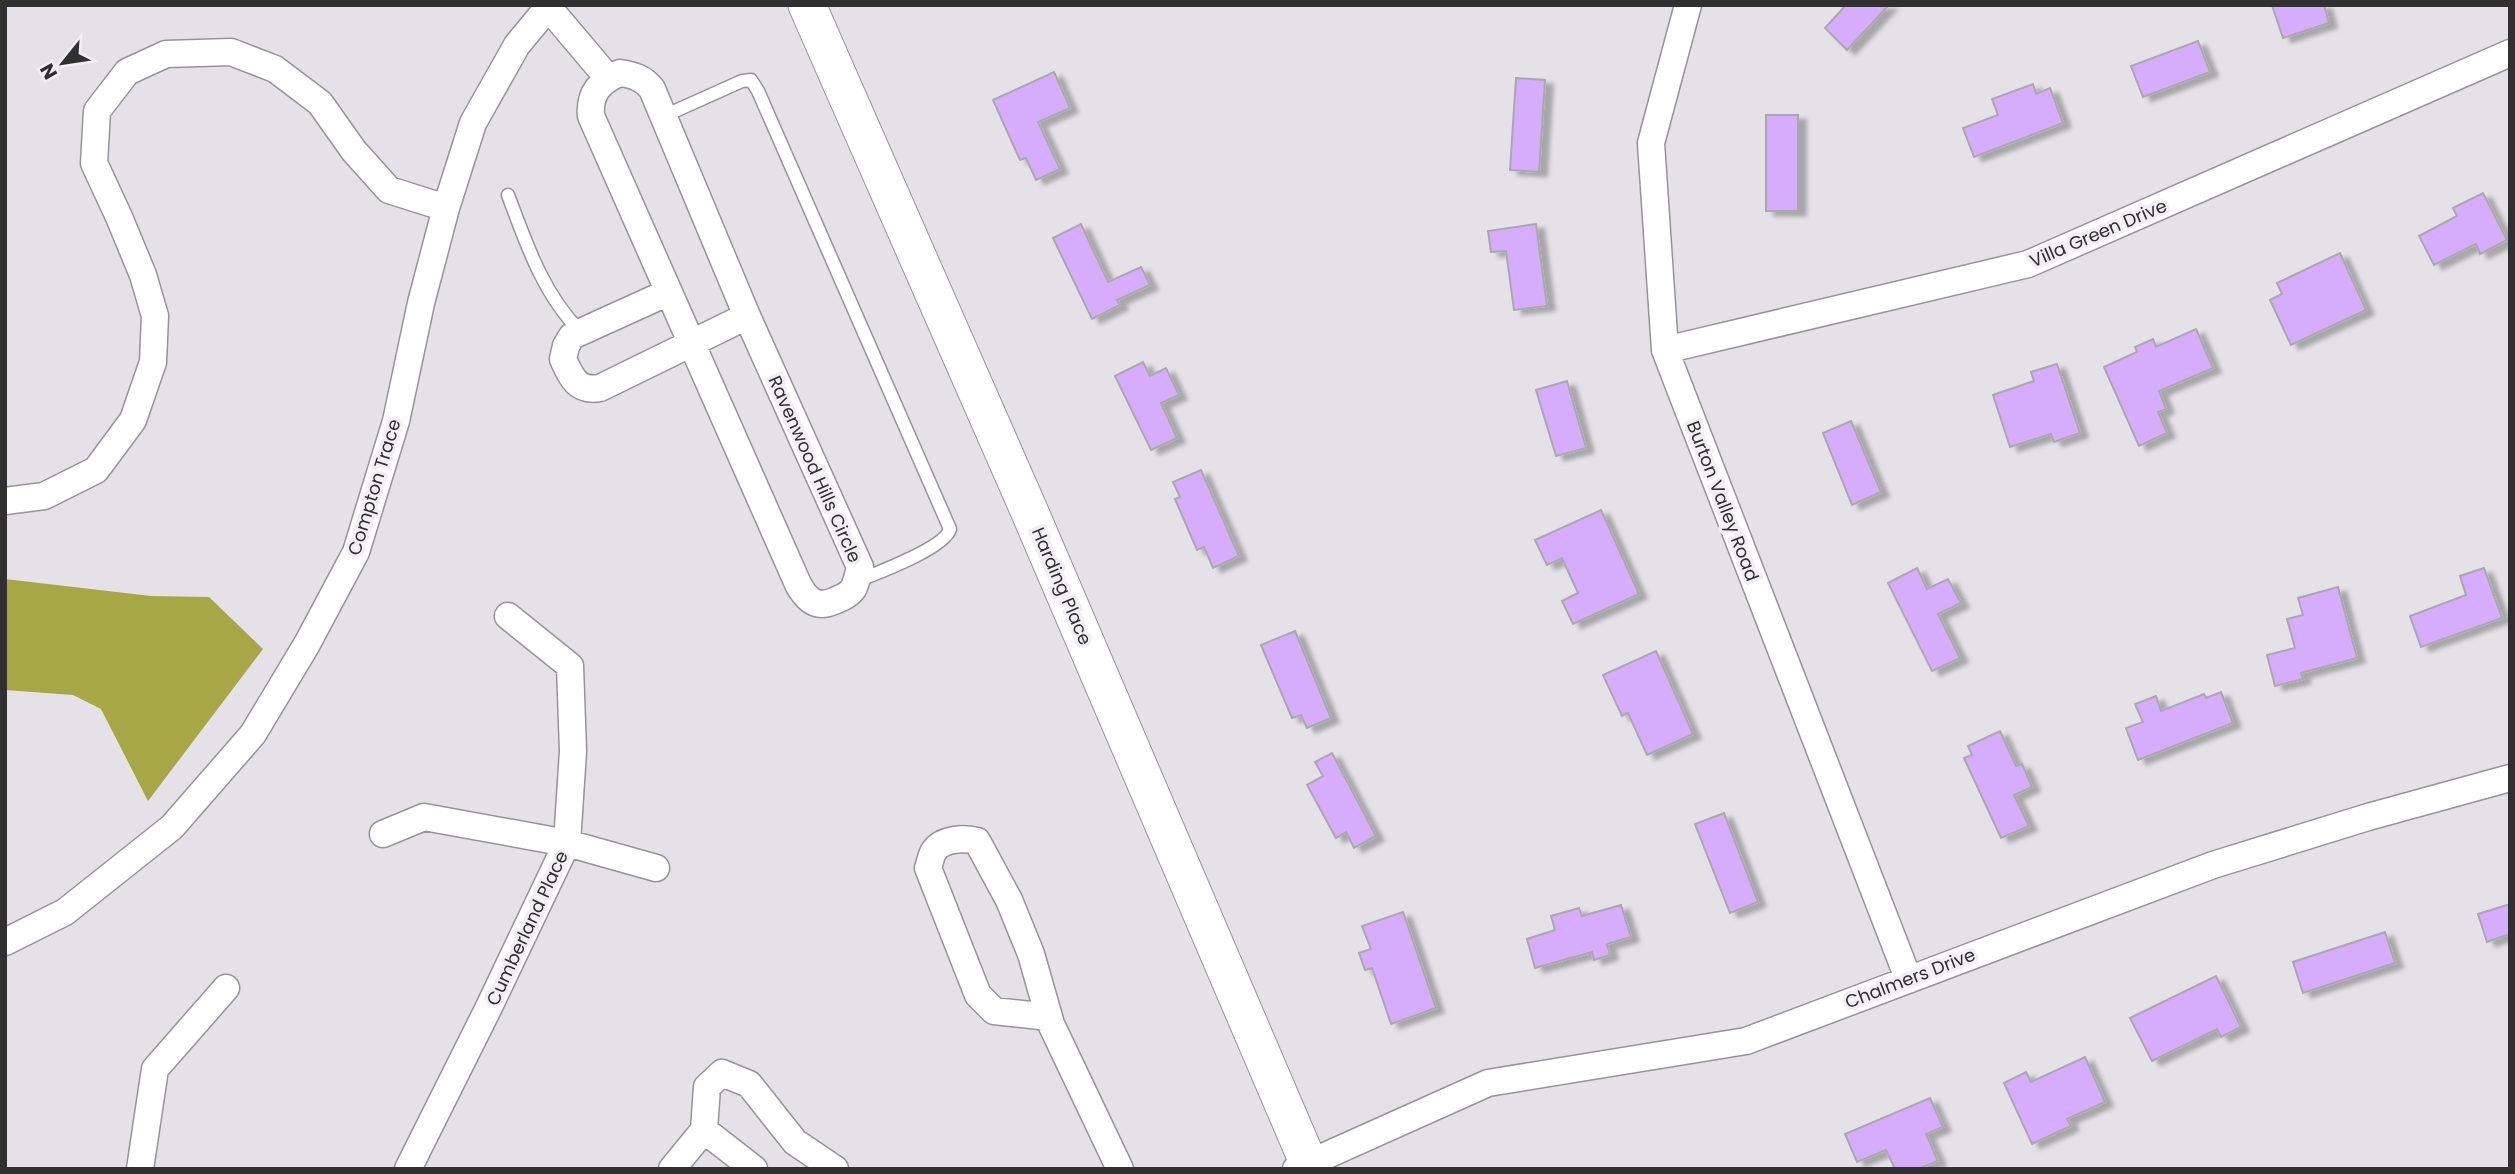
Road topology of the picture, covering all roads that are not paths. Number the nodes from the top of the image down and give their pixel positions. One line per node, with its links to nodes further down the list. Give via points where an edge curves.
1 (807, 5): 26 (main road, Harding Place, via 1028,508)
2 (1688, 5): 13 (street, Burton Valley Road, via 1651,143)
3 (549, 6): 5 (street); 8 (street, Compton Trace, via 517,45 473,123)
4 (2510, 53): 13 (street, Villa Green Drive, via 2028,264)
5 (608, 78): 6 (street, Ravenwood Hills Circle, via 620,73 645,80); 9 (street, Ravenwood Hills Circle, via 593,94 591,116)
6 (664, 116): 10 (street, Ravenwood Hills Circle); 15 (lane, via 751,80 950,528 941,541)
7 (508, 195): 11 (lane, via 557,305)
8 (446, 208): 14 (street, via 389,190 320,103 275,69 232,52 166,54 127,72 97,111 93,163 143,275 155,316 153,362 134,420 96,470 44,496); 21 (street, Compton Trace, via 396,421 356,552 253,734 172,827 65,912)
9 (669, 292): 11 (street); 12 (street, Ravenwood Hills Circle)
10 (747, 316): 12 (street); 15 (street, Ravenwood Hills Circle, via 860,567)
11 (580, 331): 12 (street, via 565,346 563,359 578,385 589,390)
12 (691, 344): 15 (street, Ravenwood Hills Circle, via 804,597 827,604 845,597)
13 (1665, 350): 22 (street, Burton Valley Road)
14 (5, 501)
15 (857, 581)
16 (508, 616): 19 (street, Cumberland Place, via 570,666 573,751)
17 (2510, 778): 22 (street, Chalmers Drive, via 2213,865)
18 (383, 834): 19 (street, via 424,817)
19 (567, 843): 20 (street); 28 (street, Cumberland Place)
20 (656, 868)
21 (5, 942)
22 (1908, 978): 26 (street, Chalmers Drive, via 1746,1041 1488,1083)
23 (226, 988): 27 (street, via 155,1069)
24 (1049, 1017): 24 (street, via 1014,911 977,841 946,842 934,851 928,868 978,995 994,1011); 32 (street)
25 (704, 1130): 29 (street); 30 (street); 31 (street, via 707,1087 722,1073 749,1084 795,1142)
26 (1305, 1166)
27 (140, 1169)
28 (408, 1169)
29 (672, 1169)
30 (754, 1169)
31 (835, 1169)
32 (1120, 1169)

